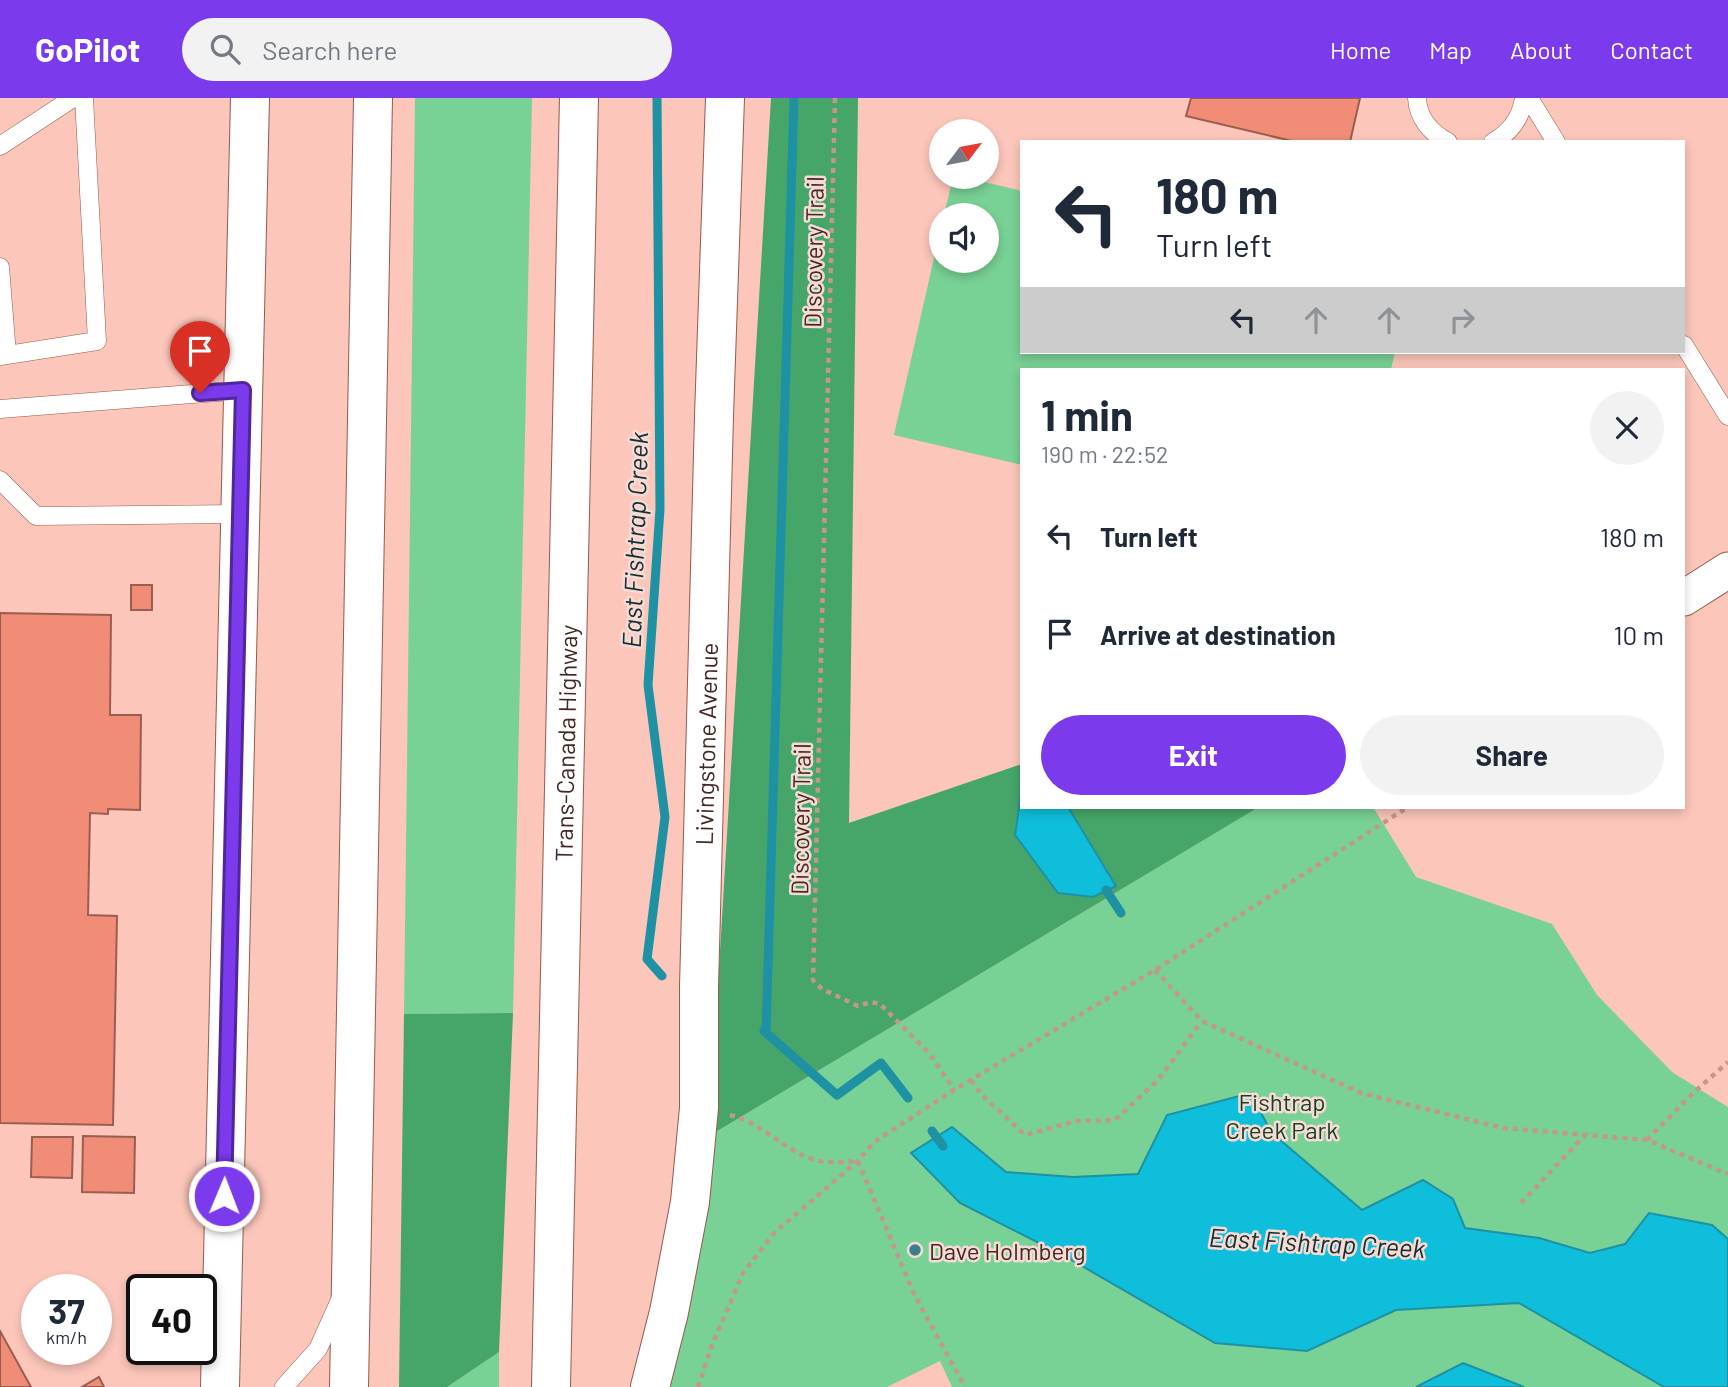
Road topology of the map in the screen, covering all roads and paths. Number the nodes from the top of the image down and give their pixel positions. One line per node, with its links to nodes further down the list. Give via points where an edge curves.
1 (72, 98): 13 (lane)
2 (84, 98): 16 (lane, via 97,341)
3 (250, 98): 17 (main road)
4 (373, 98): 36 (main road)
5 (579, 98): 40 (main road, Trans-Canada Highway)
6 (725, 98): 30 (main road, Livingstone Avenue, via 701,890)
7 (835, 98): 29 (path, Discovery Trail, via 813,980 858,1006 871,1002 891,1012 930,1054)
8 (1417, 98): 10 (lane, via 1425,123)
9 (1527, 98): 11 (lane, via 1515,123); 12 (lane)
10 (1445, 140)
11 (1497, 140)
12 (1555, 140)
13 (0, 146)
14 (0, 267): 16 (lane)
15 (1685, 347): 19 (lane)
16 (4, 355)
17 (243, 390): 18 (lane); 21 (main road)
18 (0, 408)
19 (1728, 416)
20 (0, 480): 21 (lane, via 36,516)
21 (241, 514): 37 (main road)
22 (1728, 570): 23 (street)
23 (1685, 597)
24 (1405, 809): 25 (path)
25 (1155, 970): 26 (path); 28 (path)
26 (1202, 1021): 28 (path, via 1158,1080 1115,1120 1077,1121 1025,1135); 31 (path, via 1361,1093 1503,1128)
27 (1728, 1062): 32 (path)
28 (971, 1080): 29 (path)
29 (954, 1090): 33 (path, via 874,1142)
30 (699, 1108): 33 (path, via 744,1119 809,1158); 41 (main road, Livingstone Avenue, via 690,1202)
31 (1585, 1136): 32 (path); 35 (path)
32 (1647, 1140): 34 (path)
33 (858, 1161): 42 (path, via 774,1233 743,1273); 43 (path, via 914,1294)
34 (1728, 1174)
35 (1521, 1203)
36 (351, 1275): 38 (lane, via 318,1349); 39 (main road)
37 (220, 1387)
38 (284, 1387)
39 (349, 1387)
40 (551, 1387)
41 (650, 1387)
42 (698, 1387)
43 (965, 1387)

